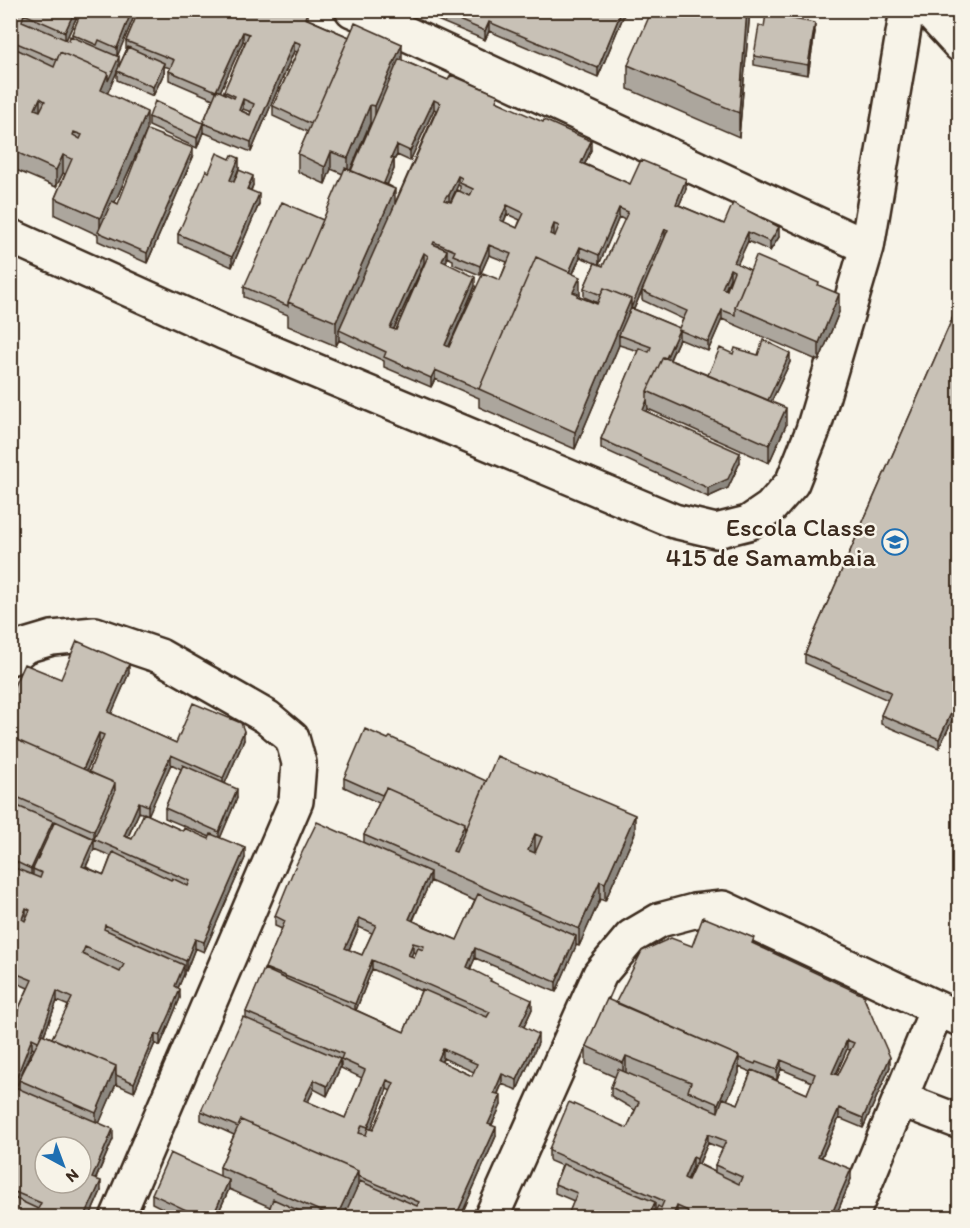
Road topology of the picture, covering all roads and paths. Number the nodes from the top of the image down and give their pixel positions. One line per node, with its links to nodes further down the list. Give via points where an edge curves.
1 (351, 10): 6 (street)
2 (906, 10): 6 (street)
3 (928, 10): 4 (street)
4 (960, 45)
5 (10, 237): 6 (street, via 223,332 652,512 716,531 748,523 770,508 792,483 813,430)
6 (867, 247)
7 (15, 644): 11 (street, via 95,634 160,656 267,717 292,738 299,763 296,801)
8 (949, 1014): 9 (street); 12 (street, via 723,908 660,920 631,937 600,974)
9 (900, 1099): 10 (street); 13 (street)
10 (960, 1122)
11 (117, 1218)
12 (491, 1218)
13 (851, 1218)

